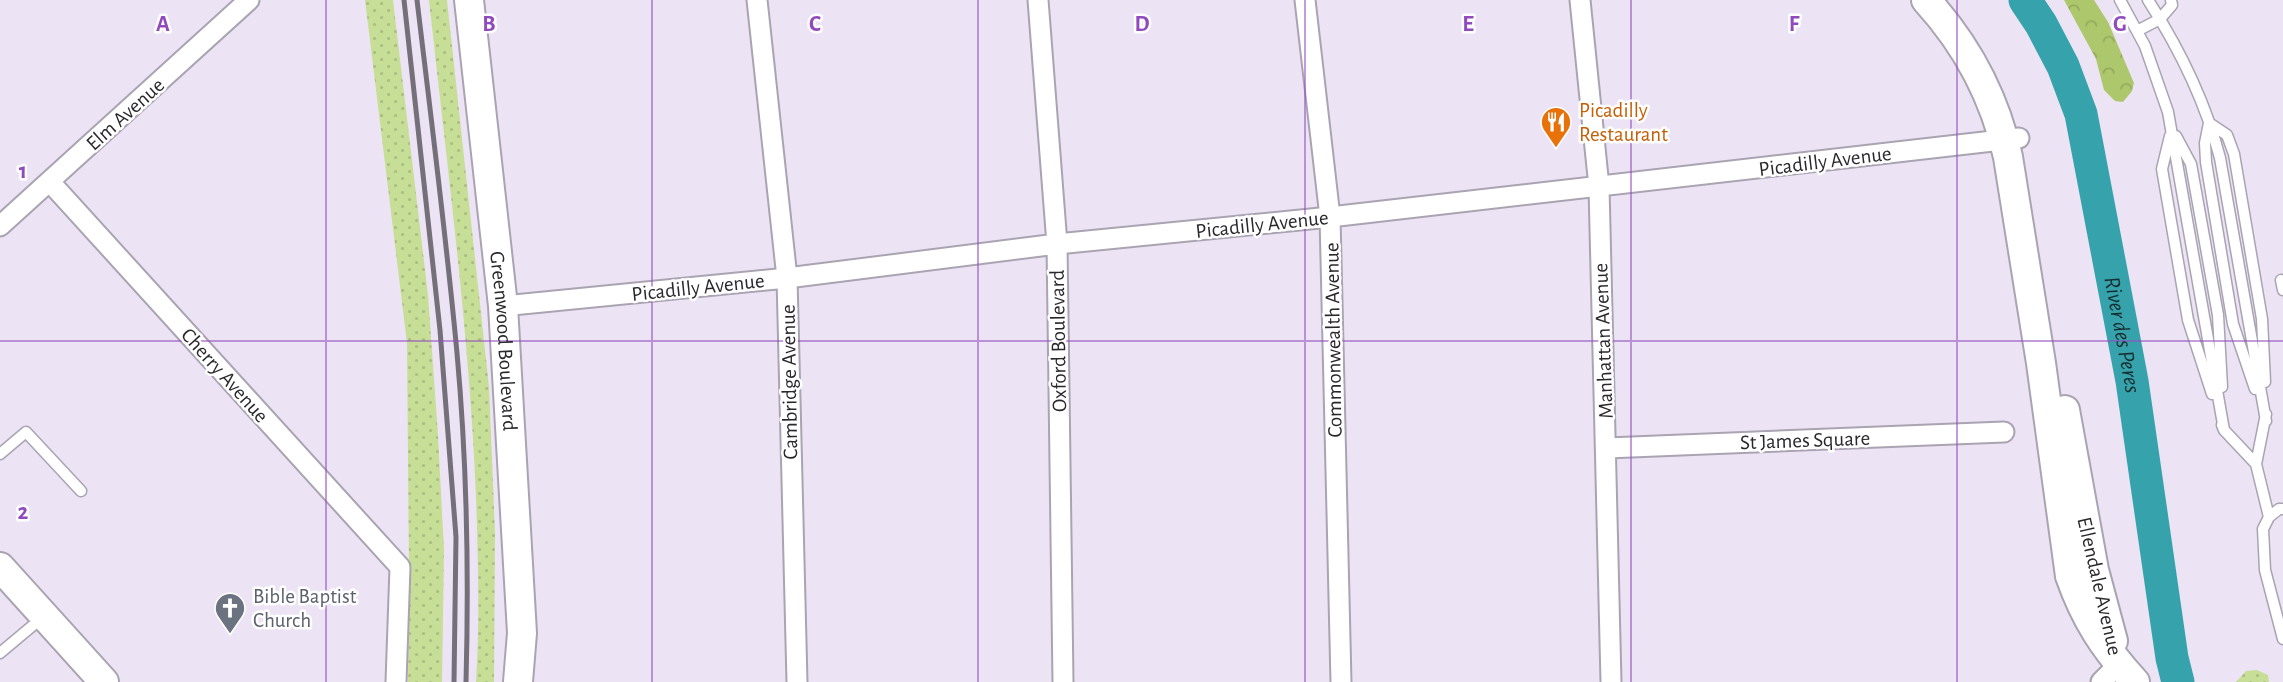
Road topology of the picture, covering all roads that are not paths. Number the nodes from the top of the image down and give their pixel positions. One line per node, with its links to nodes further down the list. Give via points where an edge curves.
1 (249, 0): 17 (street, Elm Avenue)
2 (469, 0): 23 (main road, Greenwood Boulevard)
3 (757, 0): 22 (street, Cambridge Avenue)
4 (1038, 0): 21 (street, Oxford Boulevard)
5 (1306, 0): 19 (street, Commonwealth Avenue)
6 (1580, 0): 18 (street, Manhattan Avenue)
7 (1926, 0): 16 (main road, Ellendale Avenue, via 1962,46)
8 (1948, 0): 16 (main road, Ellendale Avenue, via 1977,39 2004,90)
9 (2120, 0): 13 (lane)
10 (2148, 0): 12 (lane)
11 (2171, 0): 12 (lane)
12 (2160, 19): 13 (lane); 14 (lane)
13 (2137, 31): 15 (lane)
14 (2209, 122): 24 (lane, via 2206,162 2233,324); 24 (lane, via 2227,135 2234,154 2262,319)
15 (2172, 129): 25 (lane); 25 (lane, via 2192,164 2218,316); 25 (lane, via 2162,169 2188,320)
16 (2012, 139): 18 (street, Picadilly Avenue); 37 (main road, Ellendale Avenue, via 2094,570)
17 (50, 182): 20 (street, Elm Avenue); 39 (street, Cherry Avenue, via 400,567)
18 (1599, 187): 19 (street, Picadilly Avenue); 27 (street, Manhattan Avenue)
19 (1329, 217): 21 (street, Picadilly Avenue); 43 (street, Commonwealth Avenue)
20 (0, 226)
21 (1057, 244): 22 (street, Picadilly Avenue); 42 (street, Oxford Boulevard)
22 (786, 278): 23 (street, Picadilly Avenue); 41 (street, Cambridge Avenue)
23 (503, 306): 40 (main road, Greenwood Boulevard, via 522,633)
24 (2266, 421): 29 (lane)
25 (2224, 430): 29 (lane)
26 (2004, 432): 27 (street, St James Square)
27 (1606, 448): 44 (street, Manhattan Avenue)
28 (0, 454): 30 (lane, via 26,432)
29 (2256, 464): 32 (lane)
30 (80, 491)
31 (2283, 509): 32 (lane)
32 (2269, 517): 35 (lane, via 2263,529 2266,570)
33 (0, 567): 34 (main road)
34 (44, 616): 36 (lane); 38 (main road)
35 (2283, 639)
36 (0, 653)
37 (2119, 674)
38 (104, 682)
39 (396, 682)
40 (518, 682)
41 (797, 682)
42 (1063, 682)
43 (1341, 682)
44 (1611, 682)

